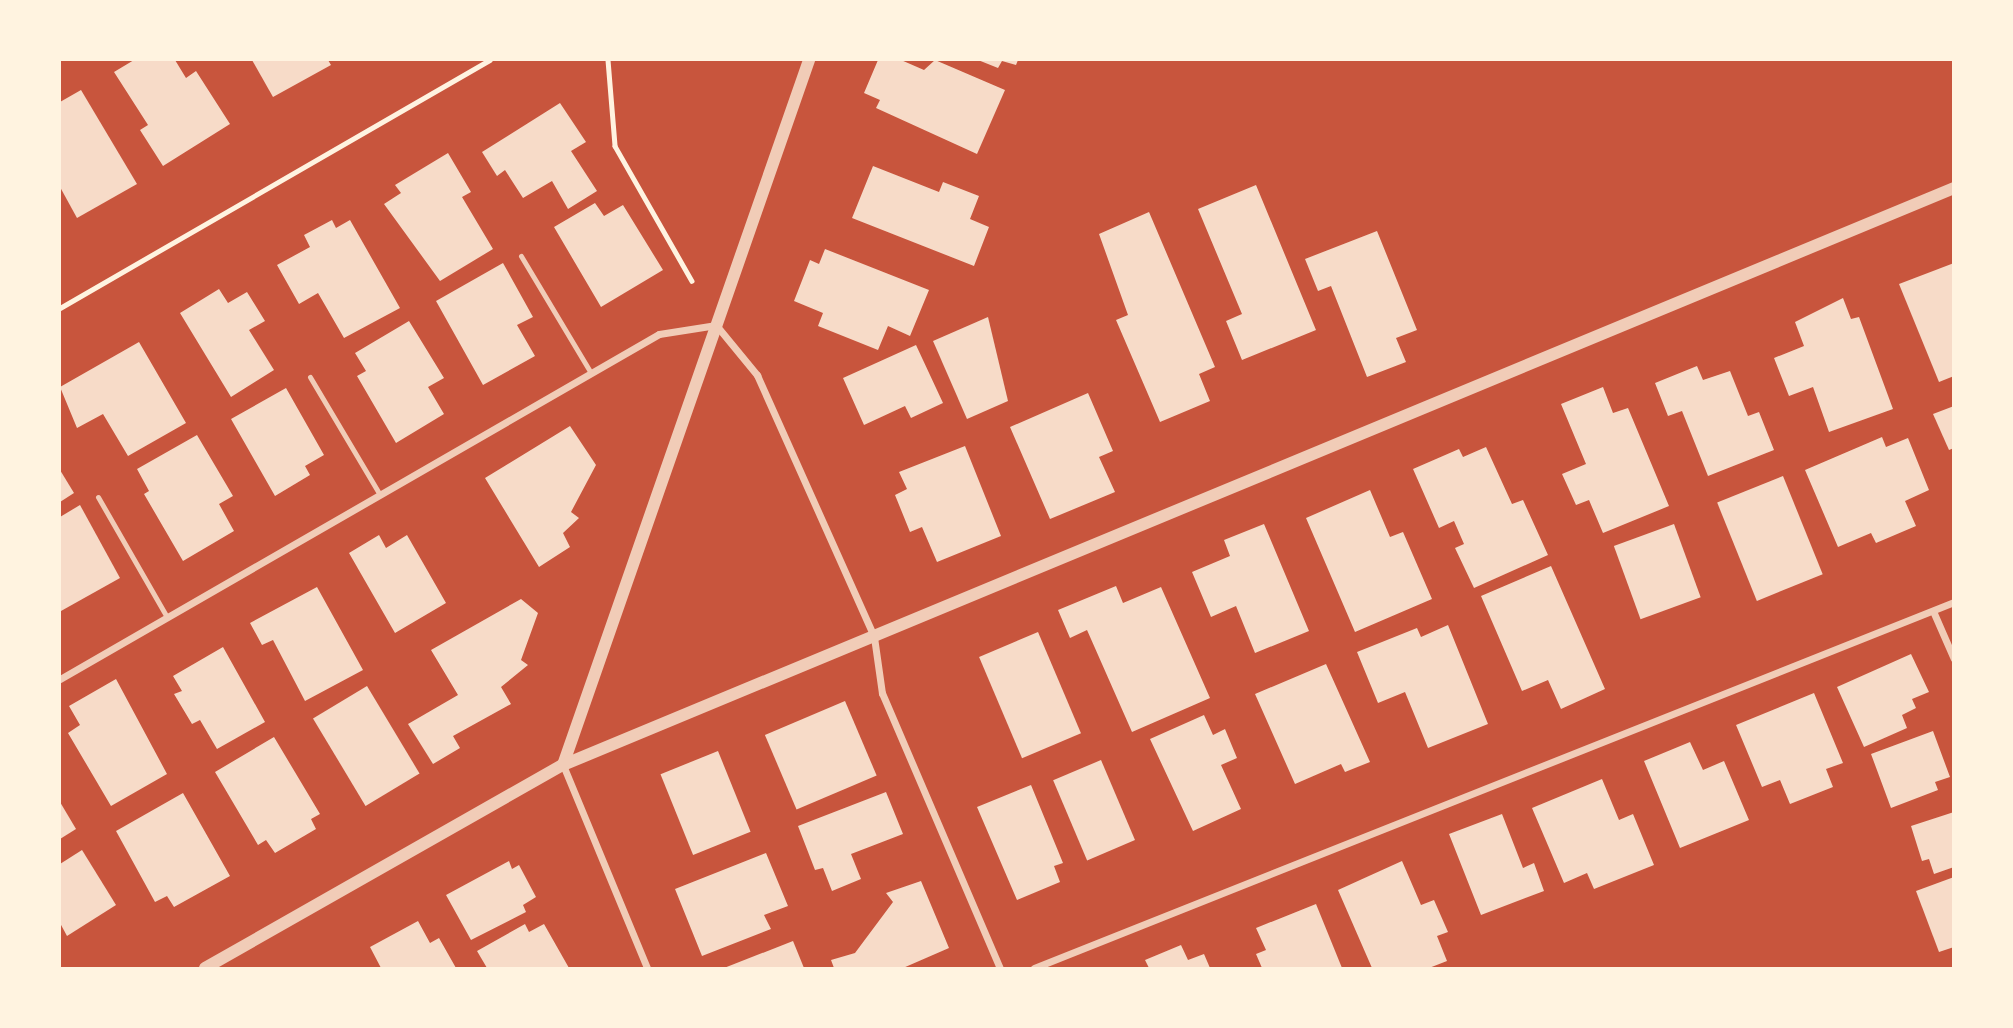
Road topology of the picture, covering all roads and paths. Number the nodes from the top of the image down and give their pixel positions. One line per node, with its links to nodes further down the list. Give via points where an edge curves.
1 (490, 60): 6 (path)
2 (608, 60): 7 (path, via 615,146)
3 (809, 60): 7 (street)
4 (1954, 188): 15 (street)
5 (521, 256): 8 (lane)
6 (60, 308)
7 (716, 325): 8 (street, via 659,334); 15 (street, via 757,375); 18 (street)
8 (591, 373): 10 (street)
9 (310, 377): 10 (lane)
10 (380, 495): 14 (street)
11 (99, 497): 14 (lane)
12 (1954, 602): 13 (street)
13 (1933, 611): 16 (street); 22 (street)
14 (167, 617): 17 (street)
15 (874, 637): 18 (street); 21 (street, via 882,693)
16 (1954, 659)
17 (60, 679)
18 (563, 765): 19 (street); 20 (street)
19 (205, 968)
20 (647, 968)
21 (1000, 968)
22 (1034, 968)

